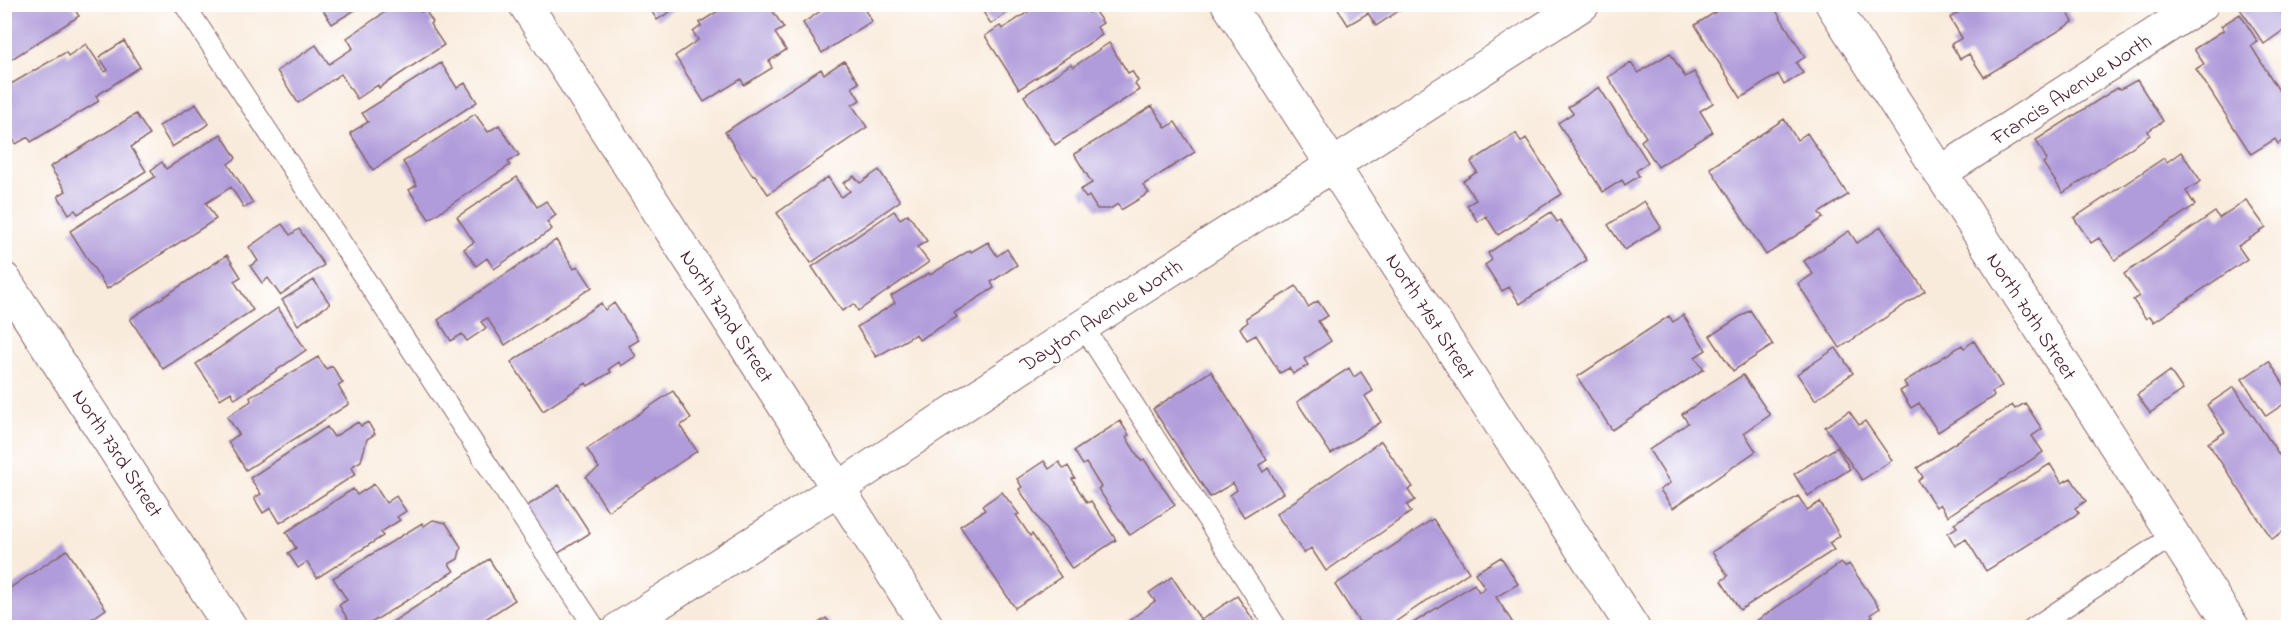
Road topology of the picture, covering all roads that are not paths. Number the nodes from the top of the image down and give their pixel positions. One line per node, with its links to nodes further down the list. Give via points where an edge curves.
1 (183, 4): 14 (lane)
2 (525, 4): 11 (street, North 72nd Street)
3 (1228, 4): 7 (street, North 71st Street)
4 (1583, 4): 7 (street, Dayton Avenue North)
5 (1832, 4): 8 (street, North 70th Street)
6 (2202, 4): 8 (street, Francis Avenue North)
7 (1333, 165): 10 (street, Dayton Avenue North); 18 (street, North 71st Street)
8 (1940, 173): 12 (street, North 70th Street)
9 (4, 279): 13 (street, North 73rd Street)
10 (1083, 326): 11 (street, Dayton Avenue North); 17 (lane)
11 (839, 488): 15 (street, Dayton Avenue North); 16 (street, North 72nd Street)
12 (2174, 536): 19 (lane); 20 (street, North 70th Street)
13 (231, 627)
14 (595, 627)
15 (620, 627)
16 (928, 627)
17 (1277, 627)
18 (1633, 627)
19 (2033, 627)
20 (2233, 627)

